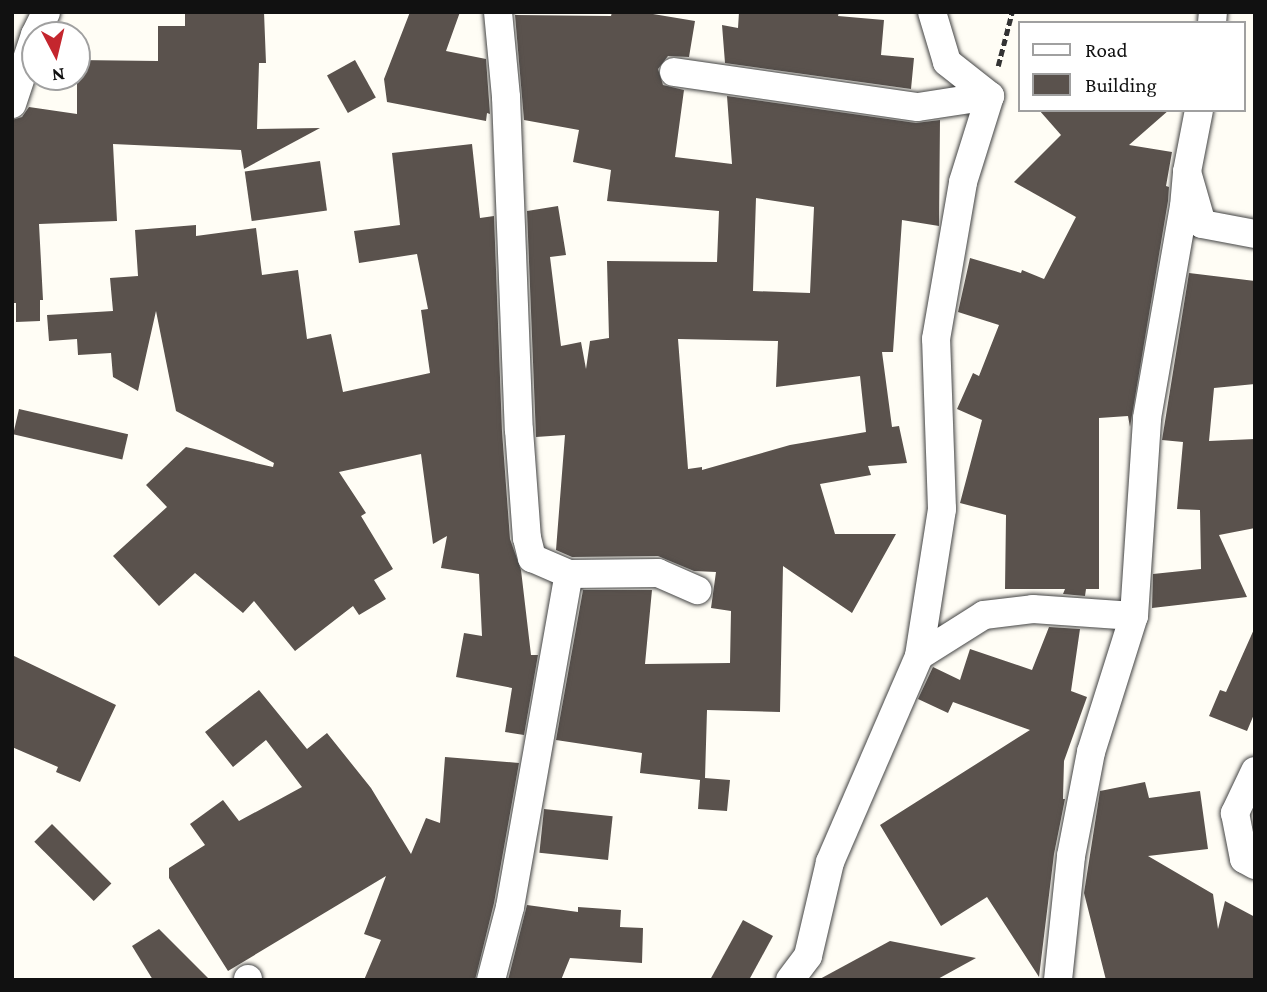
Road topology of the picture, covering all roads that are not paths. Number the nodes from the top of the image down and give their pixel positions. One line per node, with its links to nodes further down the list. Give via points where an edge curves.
1 (498, 12): 10 (street, via 527,538 532,558)
2 (932, 12): 5 (street, via 947,62)
3 (674, 72): 5 (street, via 918,107)
4 (21, 77): 6 (street)
5 (990, 96): 13 (street, via 963,182 936,339 942,509)
6 (12, 104)
7 (1199, 112): 8 (street)
8 (1187, 172): 9 (street, via 1202,224); 12 (street, via 1147,418)
9 (1255, 234)
10 (569, 574): 11 (street, via 658,573); 16 (street, via 510,906)
11 (697, 590)
12 (1134, 616): 13 (street, via 1033,609 984,615); 18 (street, via 1091,752 1071,856)
13 (919, 656): 17 (street, via 830,862 808,956)
14 (1255, 771): 15 (street, via 1235,813 1244,859)
15 (1255, 865)
16 (491, 980)
17 (790, 980)
18 (1058, 980)

